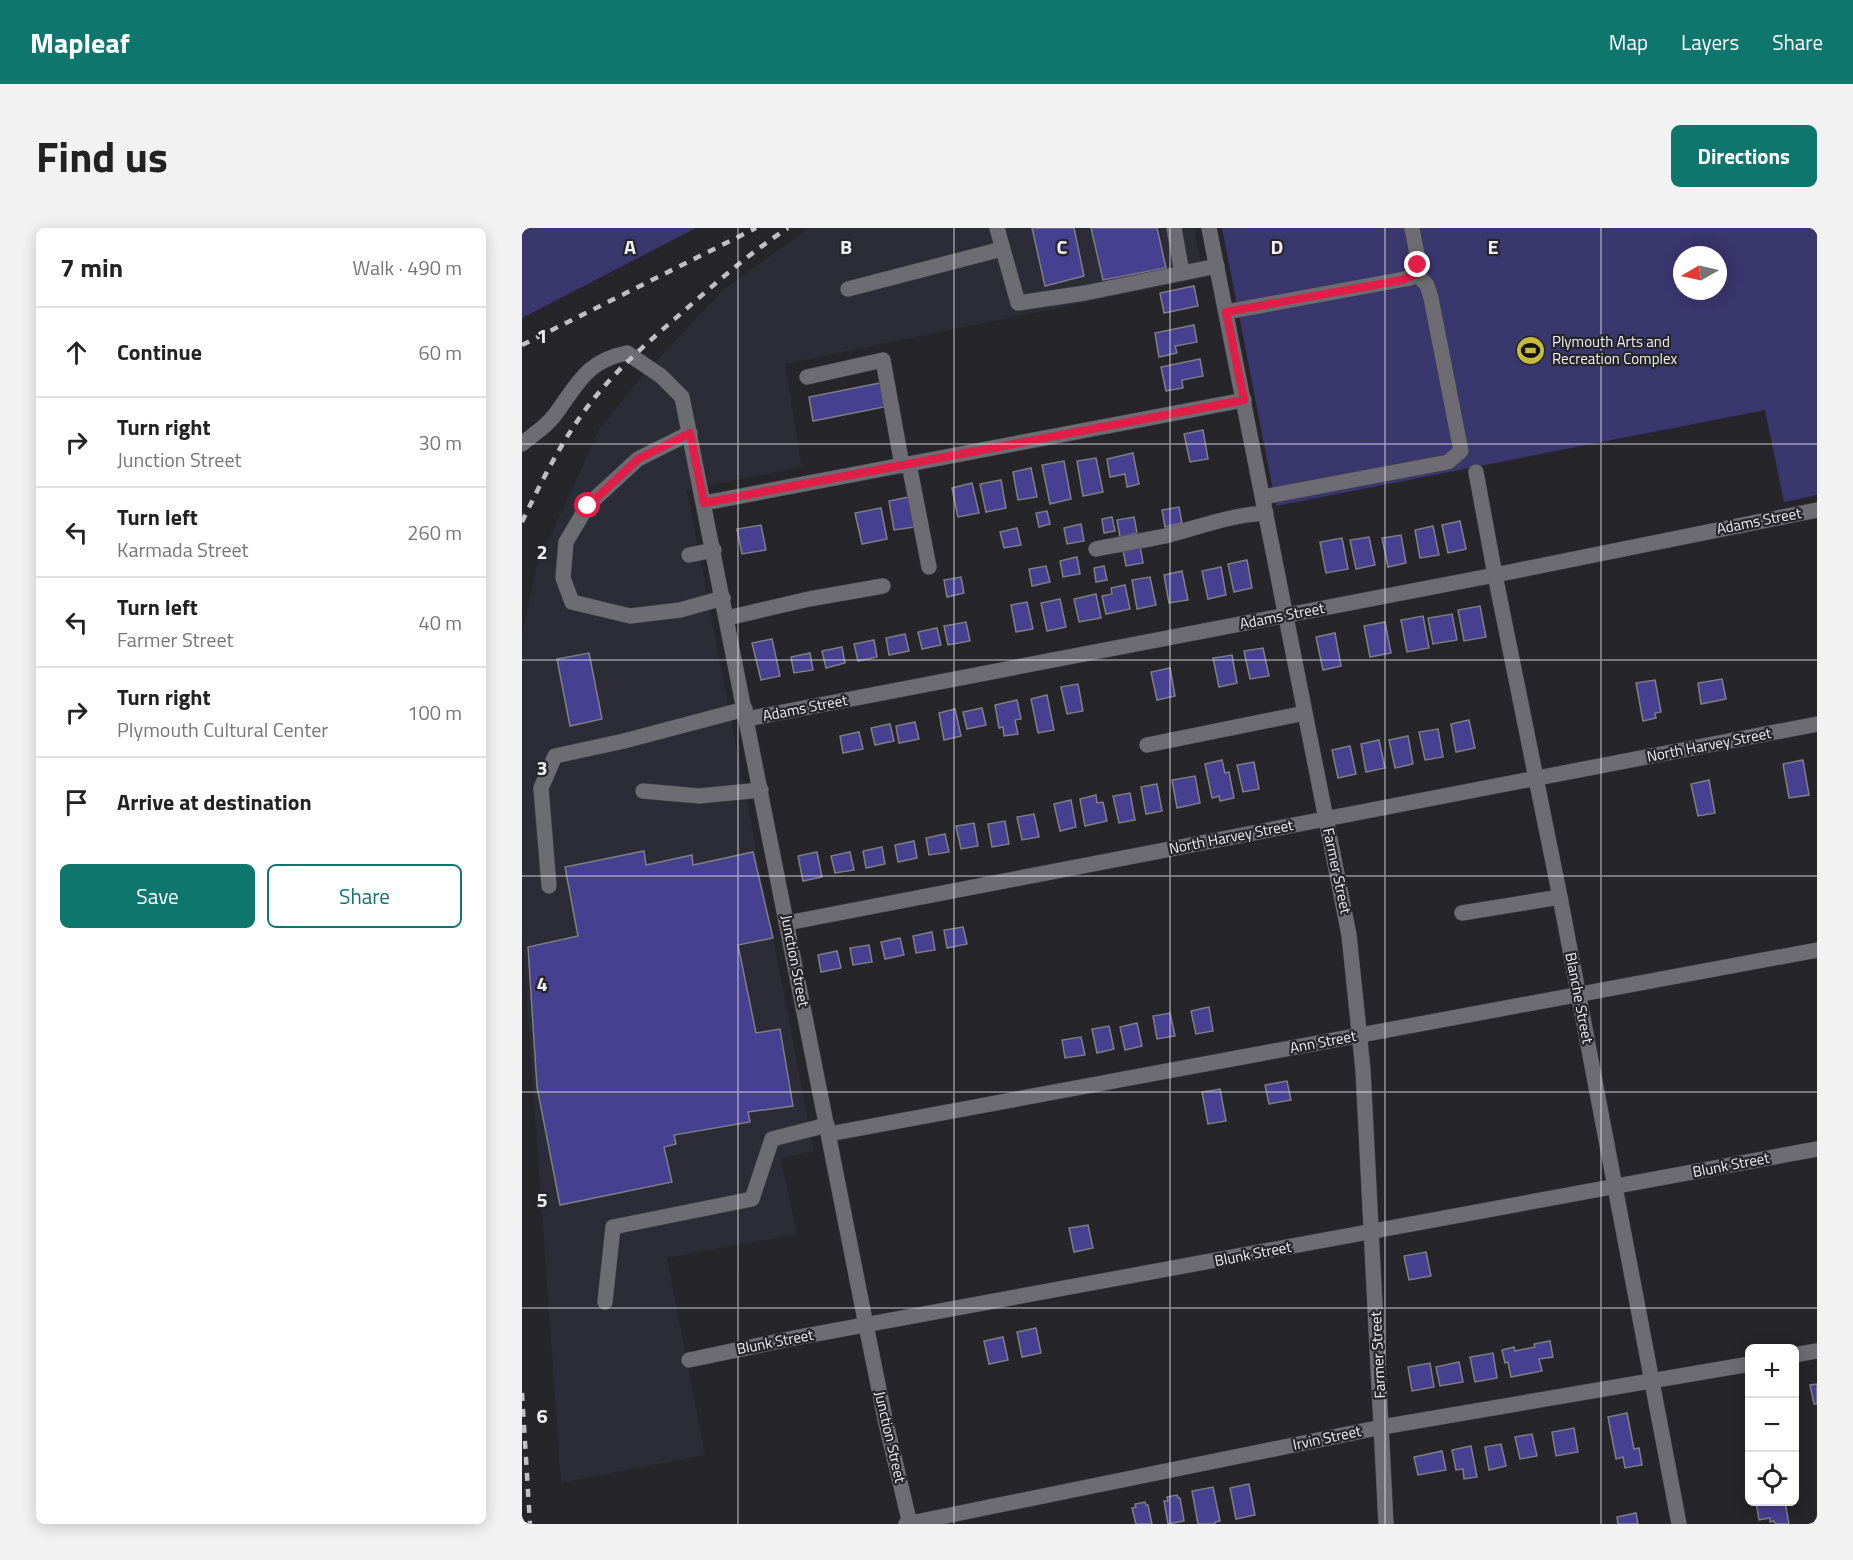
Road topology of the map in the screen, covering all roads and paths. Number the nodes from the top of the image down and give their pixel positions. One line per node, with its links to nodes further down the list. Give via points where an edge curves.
1 (997, 228): 5 (street)
2 (1174, 228): 7 (street)
3 (1209, 228): 6 (street, Farmer Street)
4 (1412, 228): 8 (street)
5 (1002, 249): 7 (street, via 1018,303); 9 (street)
6 (1217, 266): 7 (street); 10 (street, Farmer Street)
7 (1182, 273)
8 (1416, 274): 10 (street, via 1402,280); 17 (street, via 1427,285 1431,298 1461,451 1448,462)
9 (848, 289)
10 (1226, 312): 12 (street, Farmer Street)
11 (807, 377): 15 (street, via 883,360)
12 (1244, 400): 15 (street); 17 (street, Farmer Street)
13 (690, 433): 14 (street, Junction Street, via 682,397 661,376 627,353 615,355 583,374 553,418); 18 (street, Junction Street); 27 (street, via 638,459 588,506 566,542 562,578 572,602 630,616 680,610)
14 (522, 444)
15 (906, 464): 18 (street); 24 (street)
16 (1476, 472): 25 (street, Blanche Street)
17 (1263, 497): 20 (street, Farmer Street)
18 (704, 503): 22 (street, Junction Street)
19 (1817, 510): 25 (street, Adams Street)
20 (1266, 513): 21 (street, via 1246,514 1166,536); 28 (street, Farmer Street)
21 (1096, 549)
22 (714, 550): 23 (street); 27 (street, Junction Street)
23 (689, 555)
24 (929, 567)
25 (1495, 575): 28 (street, Adams Street); 34 (street, Blanche Street)
26 (883, 586): 29 (street)
27 (723, 598): 29 (street, Junction Street)
28 (1286, 615): 30 (street, Farmer Street); 31 (street, Adams Street)
29 (727, 618): 31 (street, Junction Street)
30 (1305, 713): 33 (street); 37 (street, Farmer Street)
31 (746, 714): 35 (street, Junction Street); 38 (street, Adams Street, via 555,756 541,788)
32 (1817, 724): 34 (street, North Harvey Street)
33 (1147, 745)
34 (1536, 778): 37 (street, North Harvey Street); 39 (street, Blanche Street)
35 (761, 790): 36 (street, via 699,796); 41 (street, Junction Street)
36 (643, 791)
37 (1326, 818): 41 (street, North Harvey Street); 44 (street, Farmer Street, via 1346,914)
38 (549, 886)
39 (1560, 897): 40 (street); 43 (street, Blanche Street)
40 (1462, 913)
41 (787, 923): 45 (street, Junction Street)
42 (1817, 950): 43 (street, Ann Street)
43 (1578, 995): 44 (street, Ann Street); 47 (street, Blanche Street)
44 (1360, 1035): 45 (street, Ann Street); 48 (street, Farmer Street)
45 (828, 1130): 49 (street, Ann Street, via 772,1139 752,1198 613,1227); 50 (street, Junction Street)
46 (1817, 1149): 47 (street, Blunk Street)
47 (1614, 1186): 48 (street, Blunk Street); 55 (street, Blanche Street)
48 (1371, 1232): 50 (street, Blunk Street); 56 (street, Farmer Street)
49 (605, 1302)
50 (866, 1325): 53 (street, Blunk Street); 57 (street, Junction Street)
51 (1817, 1351): 52 (street)
52 (1799, 1354)
53 (689, 1360)
54 (1745, 1365): 55 (street, Irvin Street)
55 (1651, 1382): 56 (street, Irvin Street); 59 (street, Blanche Street)
56 (1382, 1427): 57 (street, Irvin Street); 58 (street, Farmer Street)
57 (908, 1524)
58 (1386, 1524)
59 (1679, 1524)

